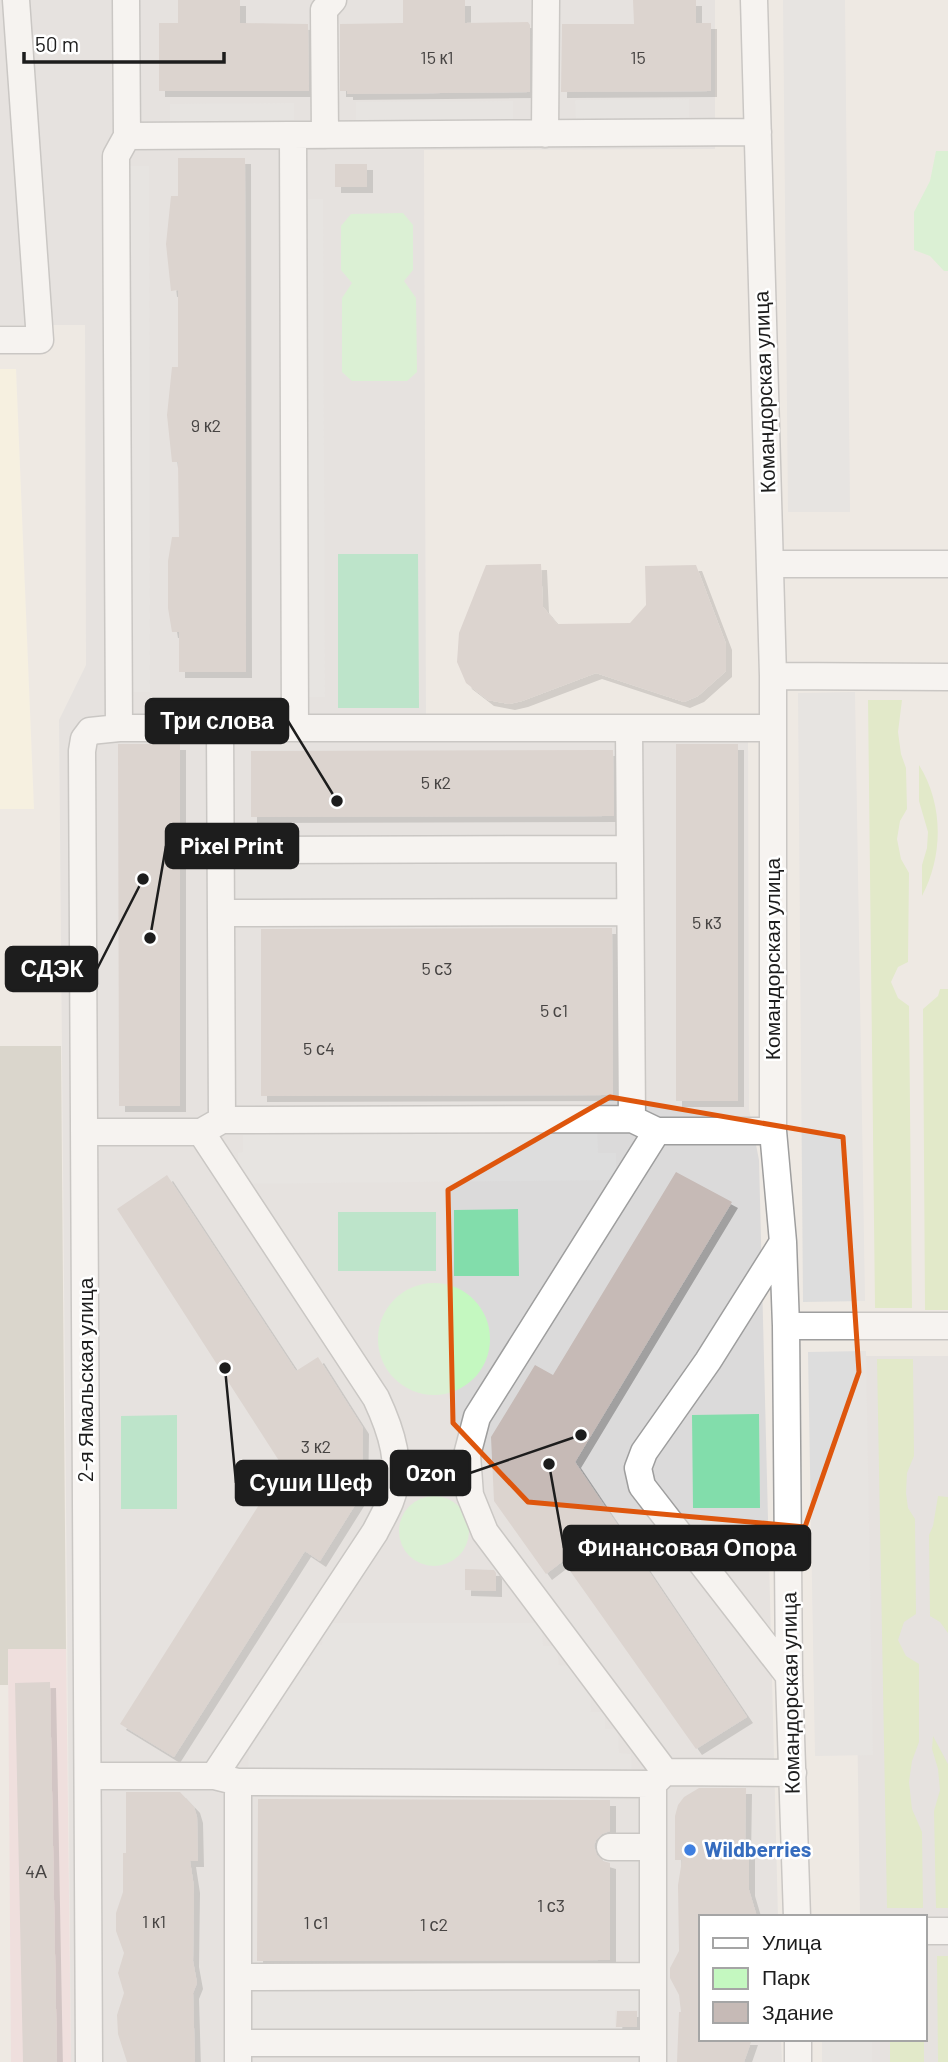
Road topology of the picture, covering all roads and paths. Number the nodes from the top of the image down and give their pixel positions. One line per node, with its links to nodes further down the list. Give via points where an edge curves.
1 (16, 0): 11 (street, via 40,340)
2 (126, 0): 10 (street)
3 (754, 0): 6 (street, Командорская улица)
4 (544, 1): 7 (street)
5 (324, 3): 9 (street)
6 (758, 132): 7 (street); 12 (street, Командорская улица)
7 (545, 134): 9 (street)
8 (293, 135): 9 (street); 10 (street); 19 (street)
9 (325, 135)
10 (127, 136): 17 (street, via 116,156)
11 (0, 340)
12 (770, 564): 13 (street); 14 (street, Командорская улица)
13 (948, 564)
14 (773, 676): 15 (street); 16 (street, Командорская улица)
15 (948, 677)
16 (773, 727): 20 (street); 28 (street, Командорская улица)
17 (120, 728): 18 (street); 29 (street, 2-я Ямальская улица, via 90,731 82,751)
18 (220, 728): 19 (street); 22 (street)
19 (295, 728): 20 (street)
20 (629, 728): 21 (street)
21 (630, 849): 22 (street); 23 (street)
22 (220, 850): 24 (street)
23 (630, 912): 24 (street); 25 (street)
24 (221, 913): 26 (street)
25 (632, 1119): 26 (street); 27 (street)
26 (212, 1126): 29 (street); 37 (street, via 376,1398 390,1427 397,1464 391,1500 375,1532)
27 (657, 1131): 28 (street); 36 (street, via 477,1417 467,1455 470,1495 485,1532)
28 (773, 1131): 30 (street, Командорская улица)
29 (85, 1132): 35 (street, 2-я Ямальская улица)
30 (783, 1242): 31 (street, Командорская улица); 33 (street, via 644,1452 638,1468 642,1486)
31 (786, 1326): 32 (street); 33 (street, Командорская улица)
32 (948, 1326)
33 (789, 1676): 34 (street, Командорская улица)
34 (793, 1773): 36 (street); 40 (street, Командорская улица)
35 (88, 1776): 37 (street); 48 (street, 2-я Ямальская улица)
36 (659, 1778): 37 (street); 39 (street)
37 (226, 1779): 44 (street, via 248,1850)
38 (610, 1847): 39 (street)
39 (653, 1847): 43 (street)
40 (797, 1915)
41 (927, 1931): 42 (street)
42 (948, 1931)
43 (653, 1976): 44 (street); 47 (street)
44 (238, 1977): 46 (street)
45 (797, 2041): 49 (street)
46 (238, 2053): 47 (street)
47 (653, 2053)
48 (89, 2062)
49 (798, 2062)

